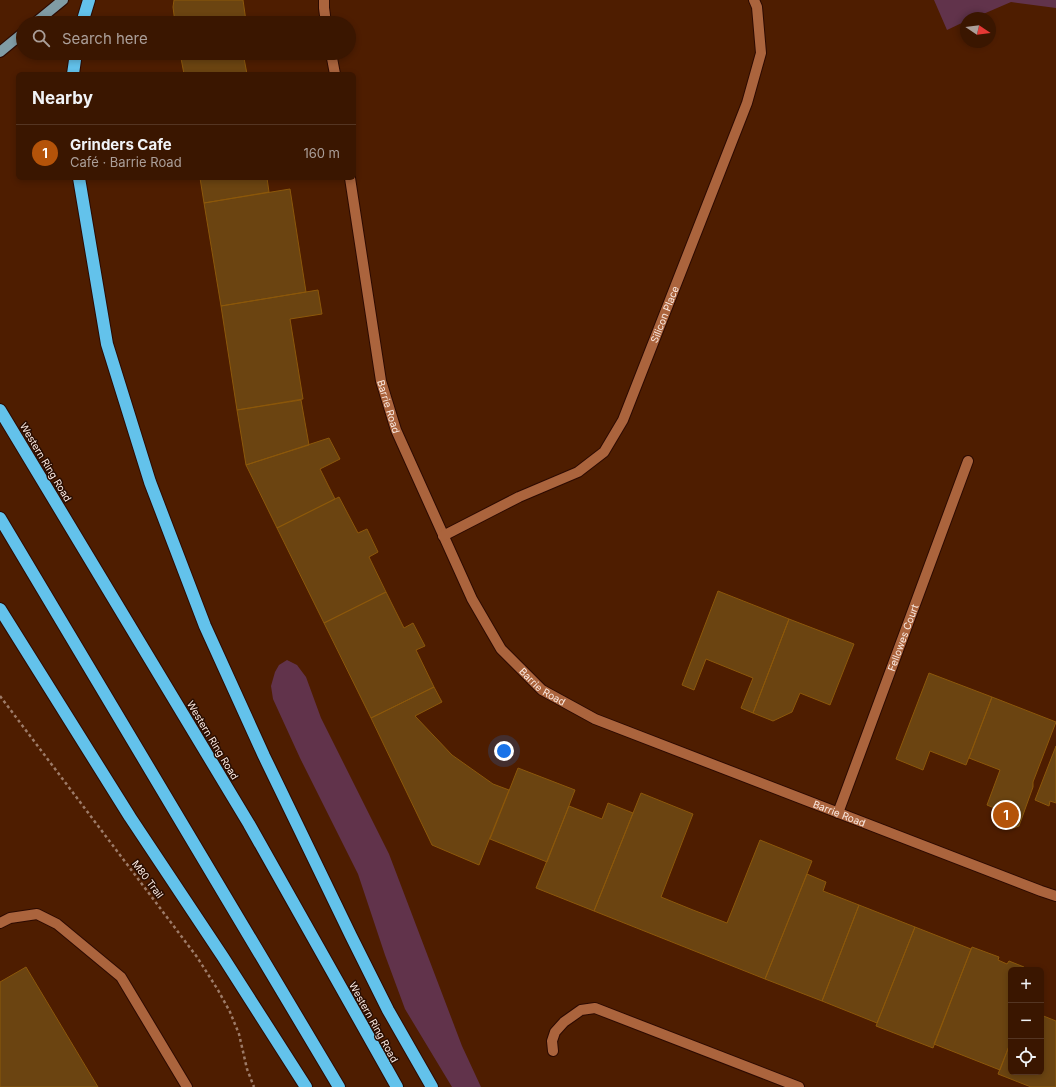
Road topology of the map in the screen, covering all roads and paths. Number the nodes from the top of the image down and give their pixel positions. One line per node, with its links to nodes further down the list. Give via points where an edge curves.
1 (64, 0): 5 (main road)
2 (89, 0): 6 (highway)
3 (324, 0): 7 (street)
4 (754, 0): 19 (street, Silicon Place, via 757,7 761,53 747,103 623,420 604,452 578,472 519,497)
5 (44, 16)
6 (84, 16)
7 (325, 16)
8 (16, 39): 9 (main road)
9 (0, 52)
10 (75, 60): 12 (highway)
11 (332, 60): 13 (street)
12 (73, 72)
13 (335, 72)
14 (79, 180): 31 (highway, via 108,344 150,482 205,626 264,756 351,936 388,1010)
15 (350, 180): 19 (street, Barrie Road, via 381,381 396,430)
16 (0, 410): 30 (highway, Western Ring Road, via 249,824)
17 (968, 461): 22 (street, Fellowes Court)
18 (0, 518): 29 (highway)
19 (443, 536): 22 (street, Barrie Road, via 472,599 501,649 542,690 595,719)
20 (0, 609): 28 (highway, via 130,817)
21 (0, 696): 27 (path, M80 Trail, via 197,957 230,1012)
22 (838, 813): 23 (street, Barrie Road)
23 (1056, 896)
24 (0, 923): 26 (street, via 10,918 37,914 57,924 121,977)
25 (553, 1051): 32 (street, via 552,1041 564,1022 581,1010 595,1008)
26 (187, 1087)
27 (254, 1087)
28 (306, 1087)
29 (339, 1087)
30 (398, 1087)
31 (432, 1087)
32 (799, 1087)

